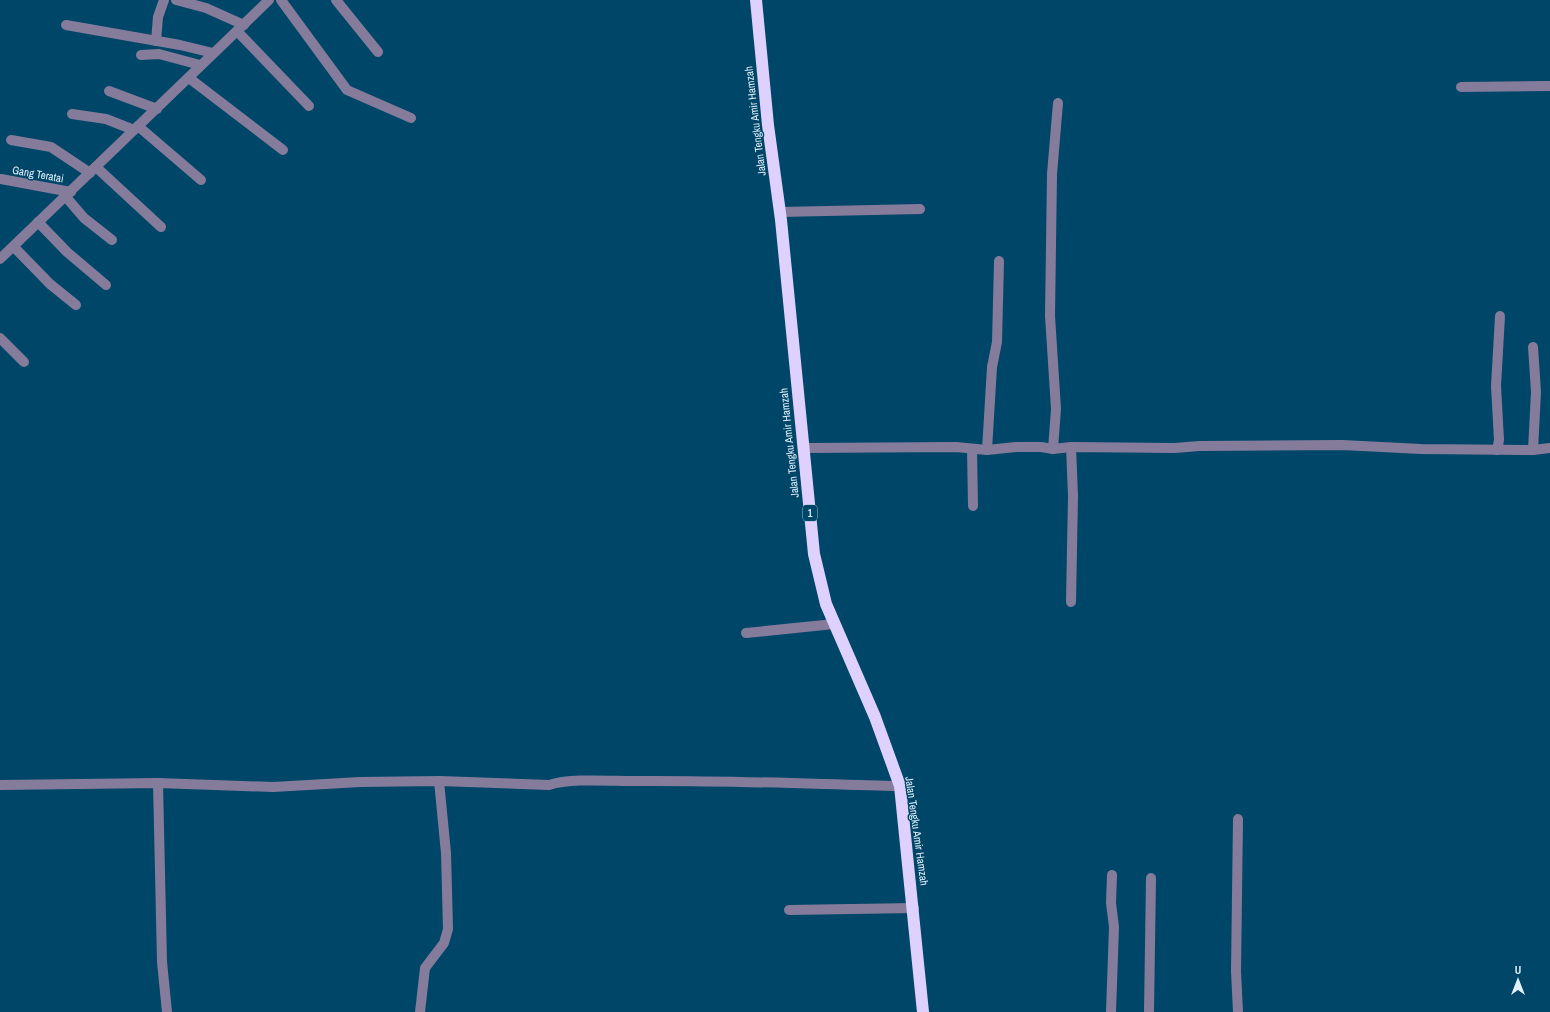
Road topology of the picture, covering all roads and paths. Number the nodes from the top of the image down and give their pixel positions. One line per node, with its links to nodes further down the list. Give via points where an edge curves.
1 (164, 0): 9 (street, via 158,17)
2 (176, 0): 8 (street, via 206,8)
3 (269, 0): 8 (street)
4 (281, 0): 22 (street, via 347,90)
5 (336, 0): 10 (street)
6 (756, 0): 31 (highway, Jalan Tengku Amir Hamzah / 1, via 768,125)
7 (66, 25): 9 (street)
8 (241, 28): 11 (street); 19 (street)
9 (156, 41): 11 (street)
10 (378, 52)
11 (213, 53): 13 (street)
12 (141, 55): 13 (street, via 160,54)
13 (200, 65): 14 (street)
14 (189, 78): 20 (street); 25 (street)
15 (1550, 86): 16 (street)
16 (1461, 87)
17 (109, 90): 20 (street)
18 (1058, 104): 48 (street, via 1052,174 1050,316 1056,409)
19 (309, 106)
20 (157, 109): 23 (street)
21 (72, 114): 23 (street)
22 (411, 118)
23 (136, 128): 26 (street); 28 (street)
24 (11, 140): 26 (street, via 51,147)
25 (283, 150)
26 (93, 170): 29 (street); 33 (street)
27 (1, 179): 29 (street, Gang Teratai)
28 (201, 180)
29 (68, 194): 32 (street); 34 (street, via 84,218)
30 (920, 209): 31 (street)
31 (780, 212): 45 (highway, Jalan Tengku Amir Hamzah / 1)
32 (38, 222): 35 (street); 38 (street, via 67,252)
33 (161, 226)
34 (112, 240)
35 (14, 248): 36 (street); 39 (street, via 50,284)
36 (1, 256)
37 (999, 261): 49 (street, via 997,342 992,368)
38 (106, 285)
39 (76, 304)
40 (1500, 316): 50 (street, via 1496,386 1499,440)
41 (0, 338): 43 (street)
42 (1533, 347): 51 (street, via 1536,392)
43 (24, 362)
44 (1071, 447): 48 (street); 50 (street, via 1342,445); 53 (street)
45 (803, 448): 47 (street); 54 (highway, Jalan Tengku Amir Hamzah / 1, via 814,554 822,594)
46 (1550, 448): 51 (street)
47 (972, 449): 49 (street); 52 (street)
48 (1054, 449): 49 (street, via 1016,447)
49 (987, 450)
50 (1497, 450): 51 (street)
51 (1533, 450)
52 (973, 506)
53 (1071, 602)
54 (834, 624): 55 (street); 59 (highway, Jalan Tengku Amir Hamzah / 1, via 875,717)
55 (746, 633)
56 (439, 781): 57 (street, via 273,787); 59 (street, via 549,785 654,780); 66 (street, via 446,852 448,929 444,943 425,968)
57 (158, 783): 58 (street); 65 (street, via 162,962)
58 (0, 784)
59 (900, 786): 63 (highway, Jalan Tengku Amir Hamzah / 1)
60 (1238, 819): 70 (street)
61 (1112, 875): 68 (street, via 1111,903 1114,927)
62 (1151, 878): 69 (street)
63 (914, 908): 64 (street); 67 (highway, Jalan Tengku Amir Hamzah / 1)
64 (789, 910)
65 (167, 1012)
66 (420, 1012)
67 (923, 1012)
68 (1111, 1012)
69 (1149, 1012)
70 (1238, 1012)

